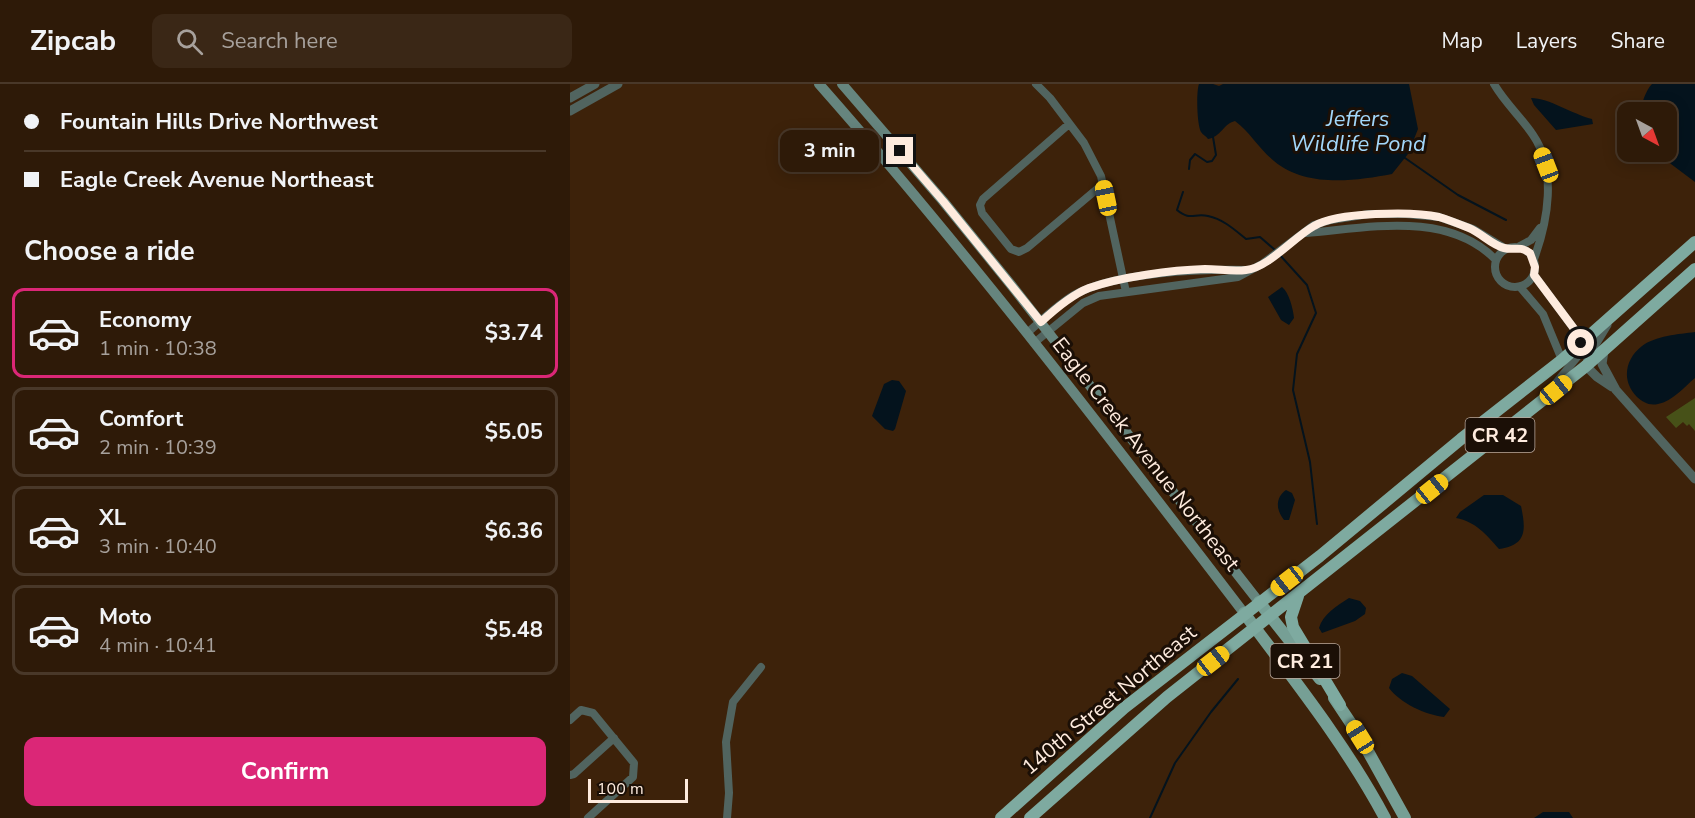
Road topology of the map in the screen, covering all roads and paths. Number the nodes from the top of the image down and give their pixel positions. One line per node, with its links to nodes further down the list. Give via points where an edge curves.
1 (596, 84): 7 (street)
2 (618, 84): 8 (street)
3 (819, 84): 27 (main road, Eagle Creek Avenue Northeast / CR 21)
4 (842, 84): 25 (main road, Eagle Creek Avenue Northeast / CR 21)
5 (1036, 84): 9 (street)
6 (1494, 84): 11 (street, via 1536,138 1546,165 1548,199)
7 (570, 98)
8 (570, 111)
9 (1070, 124): 10 (street, via 1084,143); 10 (street, via 983,199 982,213 1011,249 1019,252)
10 (1103, 184): 21 (street)
11 (1542, 224): 14 (street, via 1531,240); 16 (street)
12 (1305, 233): 15 (street, via 1314,225 1331,220 1406,214 1438,217 1473,230); 17 (street, via 1408,226 1436,229 1470,240); 19 (street)
13 (1695, 242): 24 (highway, CR 42)
14 (1517, 247): 15 (street); 16 (street)
15 (1506, 249): 17 (street)
16 (1534, 259): 20 (street)
17 (1496, 260): 22 (street, via 1498,278 1508,286)
18 (1695, 269): 30 (highway, CR 42)
19 (1248, 270): 21 (street, via 1205,269); 23 (street, via 1238,278)
20 (1534, 275): 22 (street); 29 (street)
21 (1123, 280): 23 (street); 25 (street, via 1073,296)
22 (1520, 287): 31 (street, via 1543,314)
23 (1126, 292): 26 (street, via 1083,303)
24 (1614, 315): 29 (highway, CR 42); 32 (street, via 1590,352)
25 (1041, 322): 26 (main road, Eagle Creek Avenue Northeast / CR 21); 27 (street)
26 (1048, 331): 28 (street); 37 (main road, Eagle Creek Avenue Northeast / CR 21)
27 (1027, 333): 28 (main road, Eagle Creek Avenue Northeast / CR 21)
28 (1034, 343): 38 (main road, Eagle Creek Avenue Northeast / CR 21)
29 (1581, 343): 31 (highway, CR 42); 34 (street, via 1578,356)
30 (1604, 351): 32 (highway, CR 42); 33 (street, via 1602,364)
31 (1562, 360): 37 (highway, CR 42)
32 (1586, 366): 33 (street); 34 (highway, CR 42)
33 (1616, 390): 35 (street)
34 (1541, 402): 36 (highway, CR 42)
35 (1695, 480)
36 (1299, 595): 39 (highway, CR 42); 42 (highway, via 1291,617 1293,627)
37 (1259, 603): 38 (highway, CR 42); 39 (main road, Eagle Creek Avenue Northeast / CR 21)
38 (1244, 613): 40 (main road, Eagle Creek Avenue Northeast / CR 21); 48 (highway, 140th Street Northeast / CR 42, via 1124,708)
39 (1270, 617): 40 (highway, CR 42); 42 (main road, CR 21)
40 (1256, 628): 49 (highway, 140th Street Northeast / CR 42, via 1167,697); 50 (main road, CR 21, via 1364,779)
41 (761, 667): 47 (street, via 734,702 726,742)
42 (1340, 705): 51 (main road, CR 21)
43 (570, 720): 44 (street, via 581,710 594,713)
44 (614, 738): 45 (street); 46 (street, via 634,763 633,777)
45 (570, 775)
46 (588, 818)
47 (727, 818)
48 (1001, 818)
49 (1030, 818)
50 (1385, 818)
51 (1405, 818)

